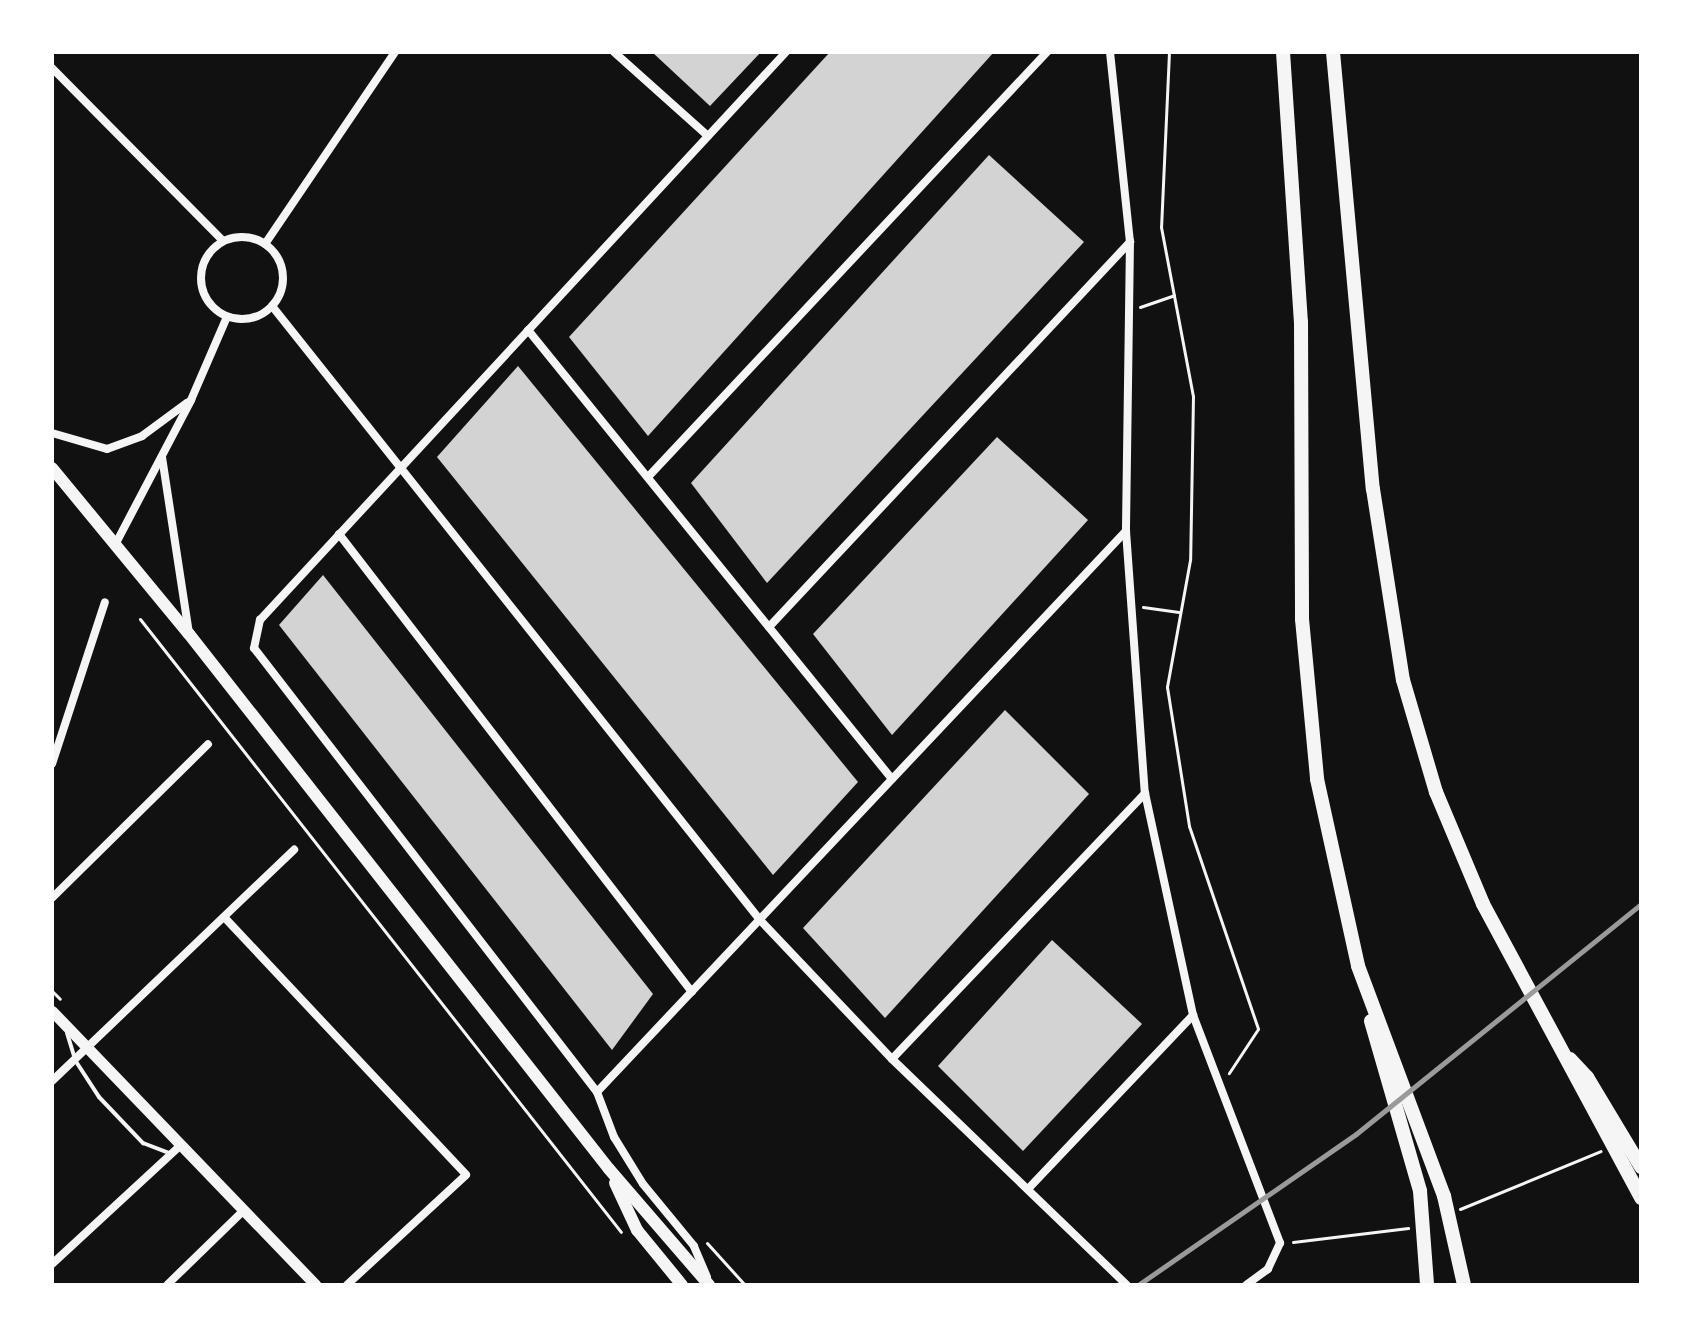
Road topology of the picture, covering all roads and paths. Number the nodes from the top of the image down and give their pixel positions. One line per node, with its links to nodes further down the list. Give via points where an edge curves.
1 (395, 52): 13 (street)
2 (614, 52): 10 (street)
3 (786, 52): 10 (street)
4 (1047, 52): 24 (street)
5 (1110, 52): 12 (street)
6 (1169, 52): 14 (path, via 1161,227)
7 (1283, 52): 42 (highway, via 1301,322 1306,690 1329,852)
8 (1333, 52): 48 (highway, via 1373,489 1393,635 1436,792 1520,974)
9 (52, 68): 11 (street)
10 (708, 136): 18 (street)
11 (223, 241): 13 (street, via 242,236); 17 (street, via 208,254 200,282 205,299)
12 (1130, 241): 16 (street); 32 (street)
13 (265, 244): 15 (street, via 283,273 283,287)
14 (1174, 295): 16 (path); 30 (path, via 1193,396 1190,560)
15 (272, 306): 17 (street, via 253,318); 23 (street)
16 (1129, 310): 25 (street)
17 (227, 317): 19 (street)
18 (528, 330): 23 (street); 24 (street)
19 (191, 400): 20 (street, via 142,436 107,449); 21 (street)
20 (52, 433)
21 (162, 457): 27 (street); 33 (street)
22 (52, 468): 27 (highway)
23 (399, 468): 26 (street); 41 (street)
24 (648, 477): 32 (street)
25 (1126, 531): 29 (street); 36 (street)
26 (339, 534): 43 (street); 53 (street, via 260,620 254,648)
27 (115, 545): 33 (highway)
28 (105, 602): 35 (street)
29 (1132, 605): 30 (path); 37 (street)
30 (1181, 612): 52 (path, via 1167,687 1189,826 1258,1029)
31 (140, 619): 64 (path)
32 (769, 627): 36 (street)
33 (189, 634): 58 (highway)
34 (208, 744): 39 (street)
35 (52, 764)
36 (892, 779): 41 (street)
37 (1145, 793): 45 (street); 49 (street)
38 (294, 850): 40 (street)
39 (52, 898)
40 (225, 918): 47 (street); 72 (street, via 466,1175)
41 (760, 920): 43 (street); 49 (street)
42 (1358, 966): 67 (highway, via 1444,1196); 68 (highway, via 1386,1084 1420,1191)
43 (692, 992): 53 (street)
44 (52, 1011): 46 (main road)
45 (1193, 1015): 52 (street); 59 (street)
46 (64, 1023): 47 (main road); 50 (lane)
47 (88, 1048): 50 (street); 54 (main road)
48 (1564, 1053): 57 (highway, via 1587,1077); 60 (highway)
49 (892, 1059): 59 (street)
50 (75, 1060): 51 (street); 56 (lane, via 99,1097 143,1143)
51 (52, 1081)
52 (1220, 1086): 65 (street)
53 (597, 1092): 74 (street, via 614,1137 643,1184 694,1246)
54 (181, 1145): 56 (street); 61 (main road)
55 (1614, 1145): 62 (path)
56 (172, 1154): 66 (street)
57 (1641, 1167)
58 (609, 1169): 73 (highway, via 637,1230); 74 (highway)
59 (1028, 1189): 69 (street)
60 (1641, 1198)
61 (244, 1210): 70 (street); 71 (main road)
62 (1449, 1213)
63 (1422, 1223): 65 (path, via 1395,1233)
64 (624, 1236)
65 (1280, 1243): 75 (street, via 1268,1269)
66 (52, 1264)
67 (1463, 1280)
68 (1427, 1283)
69 (1126, 1284)
70 (167, 1285)
71 (316, 1285)
72 (347, 1285)
73 (682, 1285)
74 (710, 1285)
75 (1246, 1285)

